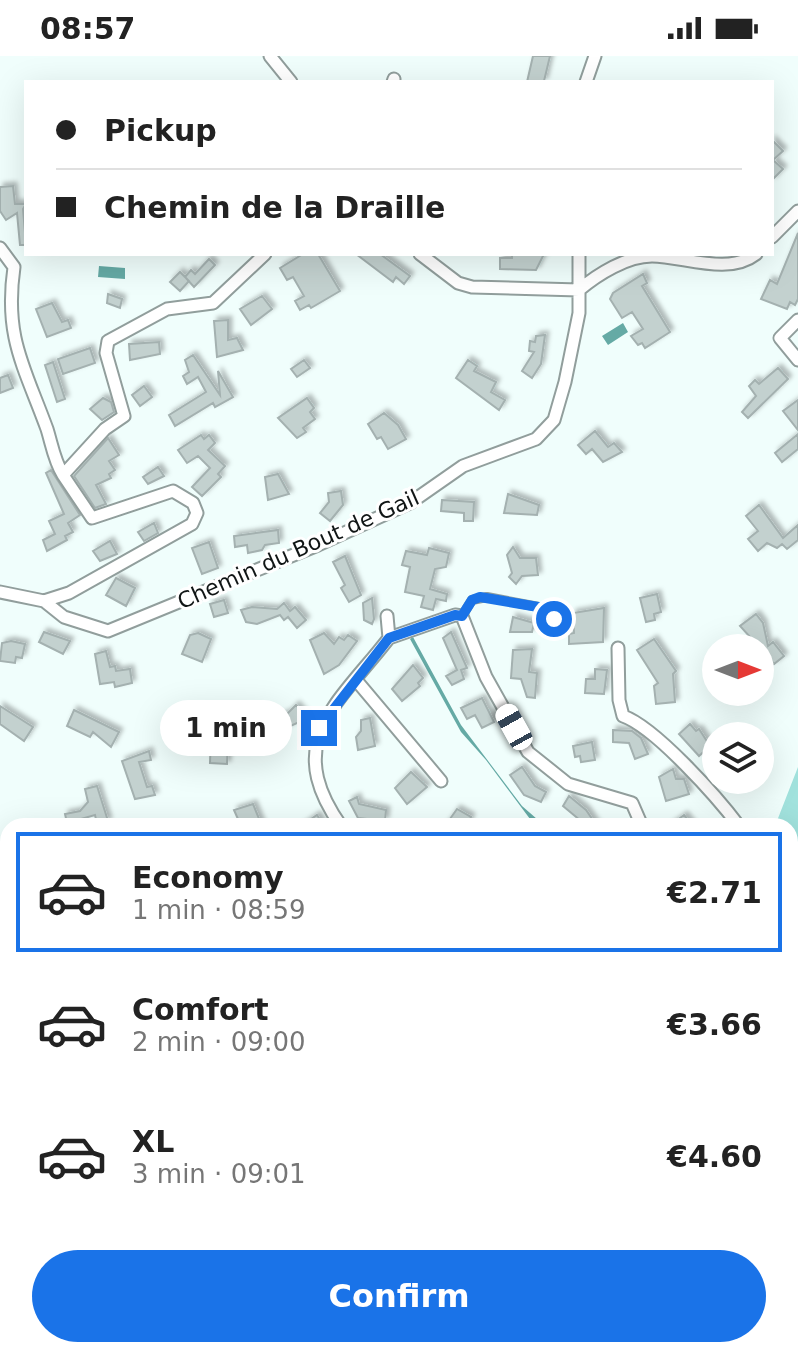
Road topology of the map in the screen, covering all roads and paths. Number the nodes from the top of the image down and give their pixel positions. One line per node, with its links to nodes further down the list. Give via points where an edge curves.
1 (270, 56): 3 (street)
2 (595, 56): 4 (street)
3 (289, 80)
4 (587, 80)
5 (798, 211): 6 (street)
6 (774, 235)
7 (0, 248): 15 (street, via 14,267 14,345)
8 (263, 256): 15 (street, via 213,303 167,309 108,341 106,353 124,416)
9 (423, 256): 12 (street, via 458,283 472,287)
10 (579, 256): 12 (street, Chemin du Bout de Gail)
11 (752, 256): 12 (street, via 720,263 639,258)
12 (579, 290): 17 (street, Chemin du Bout de Gail, via 571,355 554,420 524,447 463,466 410,503 108,631 64,617)
13 (798, 320): 14 (street, via 780,338)
14 (798, 360)
15 (63, 475): 17 (street, via 92,518 173,491 193,503 197,513 192,524 151,548)
16 (0, 592): 17 (street)
17 (44, 601)
18 (387, 616): 21 (street)
19 (462, 616): 20 (lane, via 472,600 487,597 544,608); 21 (street); 26 (street, via 486,677 528,752 568,784 632,803)
20 (561, 626)
21 (389, 638): 23 (street)
22 (618, 648): 27 (street, via 623,716 696,775)
23 (356, 680): 24 (street); 25 (street, via 319,728 315,751 314,773)
24 (441, 781)
25 (337, 818)
26 (639, 818)
27 (732, 818)

